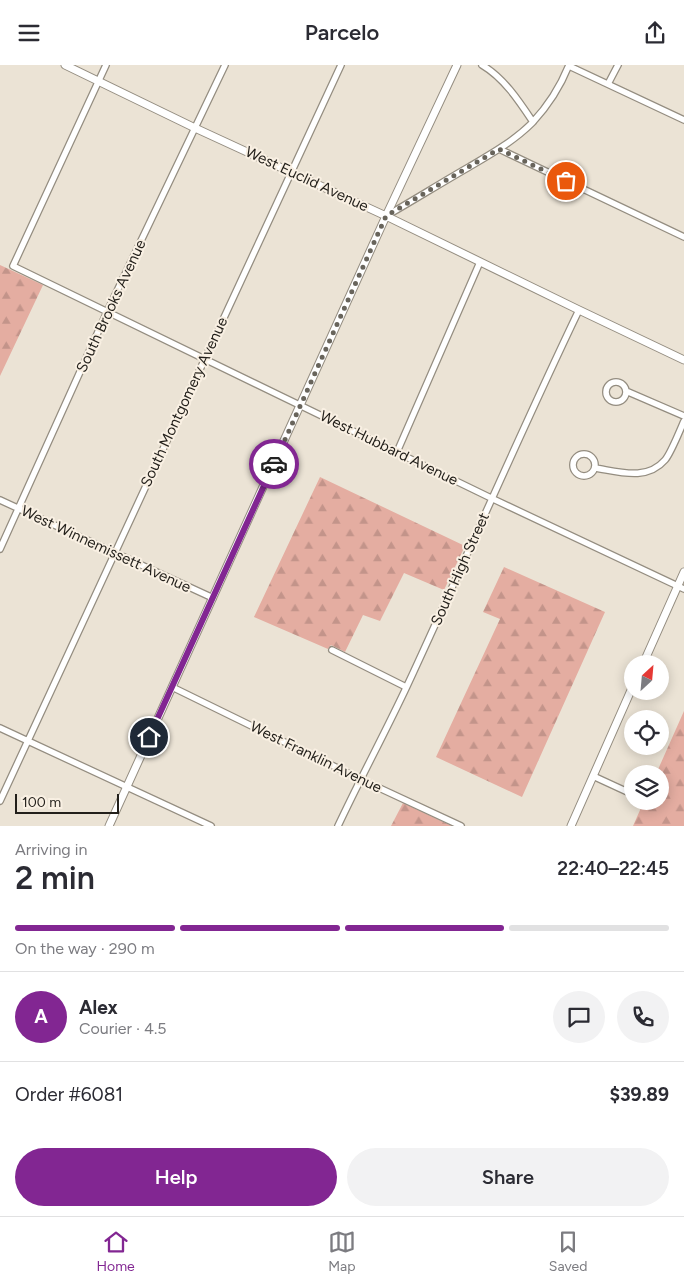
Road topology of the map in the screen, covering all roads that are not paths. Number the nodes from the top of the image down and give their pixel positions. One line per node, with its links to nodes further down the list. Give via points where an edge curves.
1 (65, 65): 9 (street, West Euclid Avenue)
2 (106, 65): 9 (street)
3 (225, 65): 13 (street, South Brooks Avenue)
4 (341, 65): 15 (street, South Montgomery Avenue)
5 (457, 65): 16 (street)
6 (482, 65): 12 (street, via 514,94)
7 (569, 65): 10 (street); 12 (street, via 562,81)
8 (618, 65): 10 (street)
9 (98, 81): 13 (street, West Euclid Avenue); 20 (street, West Hubbard Avenue, via 13,266)
10 (608, 84): 11 (street)
11 (684, 120)
12 (533, 122): 14 (street)
13 (195, 128): 15 (street, West Euclid Avenue); 20 (street, South Brooks Avenue)
14 (499, 149): 16 (street); 17 (street)
15 (291, 171): 16 (street, West Euclid Avenue); 21 (street, South Montgomery Avenue)
16 (386, 216): 18 (street, West Euclid Avenue); 24 (street)
17 (684, 237)
18 (480, 263): 19 (street, West Euclid Avenue); 27 (street)
19 (579, 310): 22 (street, West Euclid Avenue); 29 (street, South High Street)
20 (107, 312): 21 (street, West Hubbard Avenue); 31 (street, South Brooks Avenue)
21 (204, 359): 24 (street, West Hubbard Avenue); 33 (street, South Montgomery Avenue)
22 (684, 360)
23 (626, 391): 25 (street)
24 (301, 406): 27 (street, West Hubbard Avenue); 36 (street)
25 (684, 416)
26 (684, 421): 28 (street, via 666,459 652,471 633,475)
27 (397, 452): 29 (street, West Hubbard Avenue)
28 (595, 468)
29 (492, 498): 35 (street, West Hubbard Avenue); 40 (street, South High Street)
30 (0, 500): 31 (street, West Winnemissett Avenue)
31 (19, 509): 32 (street, South Brooks Avenue); 33 (street, West Winnemissett Avenue)
32 (0, 549)
33 (114, 553): 36 (street, West Winnemissett Avenue); 43 (street, South Montgomery Avenue)
34 (684, 572): 35 (street)
35 (681, 588): 38 (street)
36 (213, 598): 39 (street)
37 (332, 650): 40 (street)
38 (648, 655)
39 (172, 687): 45 (street, West Franklin Avenue); 46 (street)
40 (406, 687): 45 (street, South High Street)
41 (627, 700): 44 (street)
42 (0, 728): 43 (street)
43 (28, 741): 46 (street); 48 (street, South Montgomery Avenue)
44 (593, 776): 47 (street); 53 (street)
45 (360, 779): 51 (street, South High Street); 52 (street, West Franklin Avenue)
46 (126, 787): 49 (street); 50 (street)
47 (624, 790)
48 (0, 801)
49 (109, 826)
50 (211, 826)
51 (338, 826)
52 (461, 826)
53 (571, 826)

